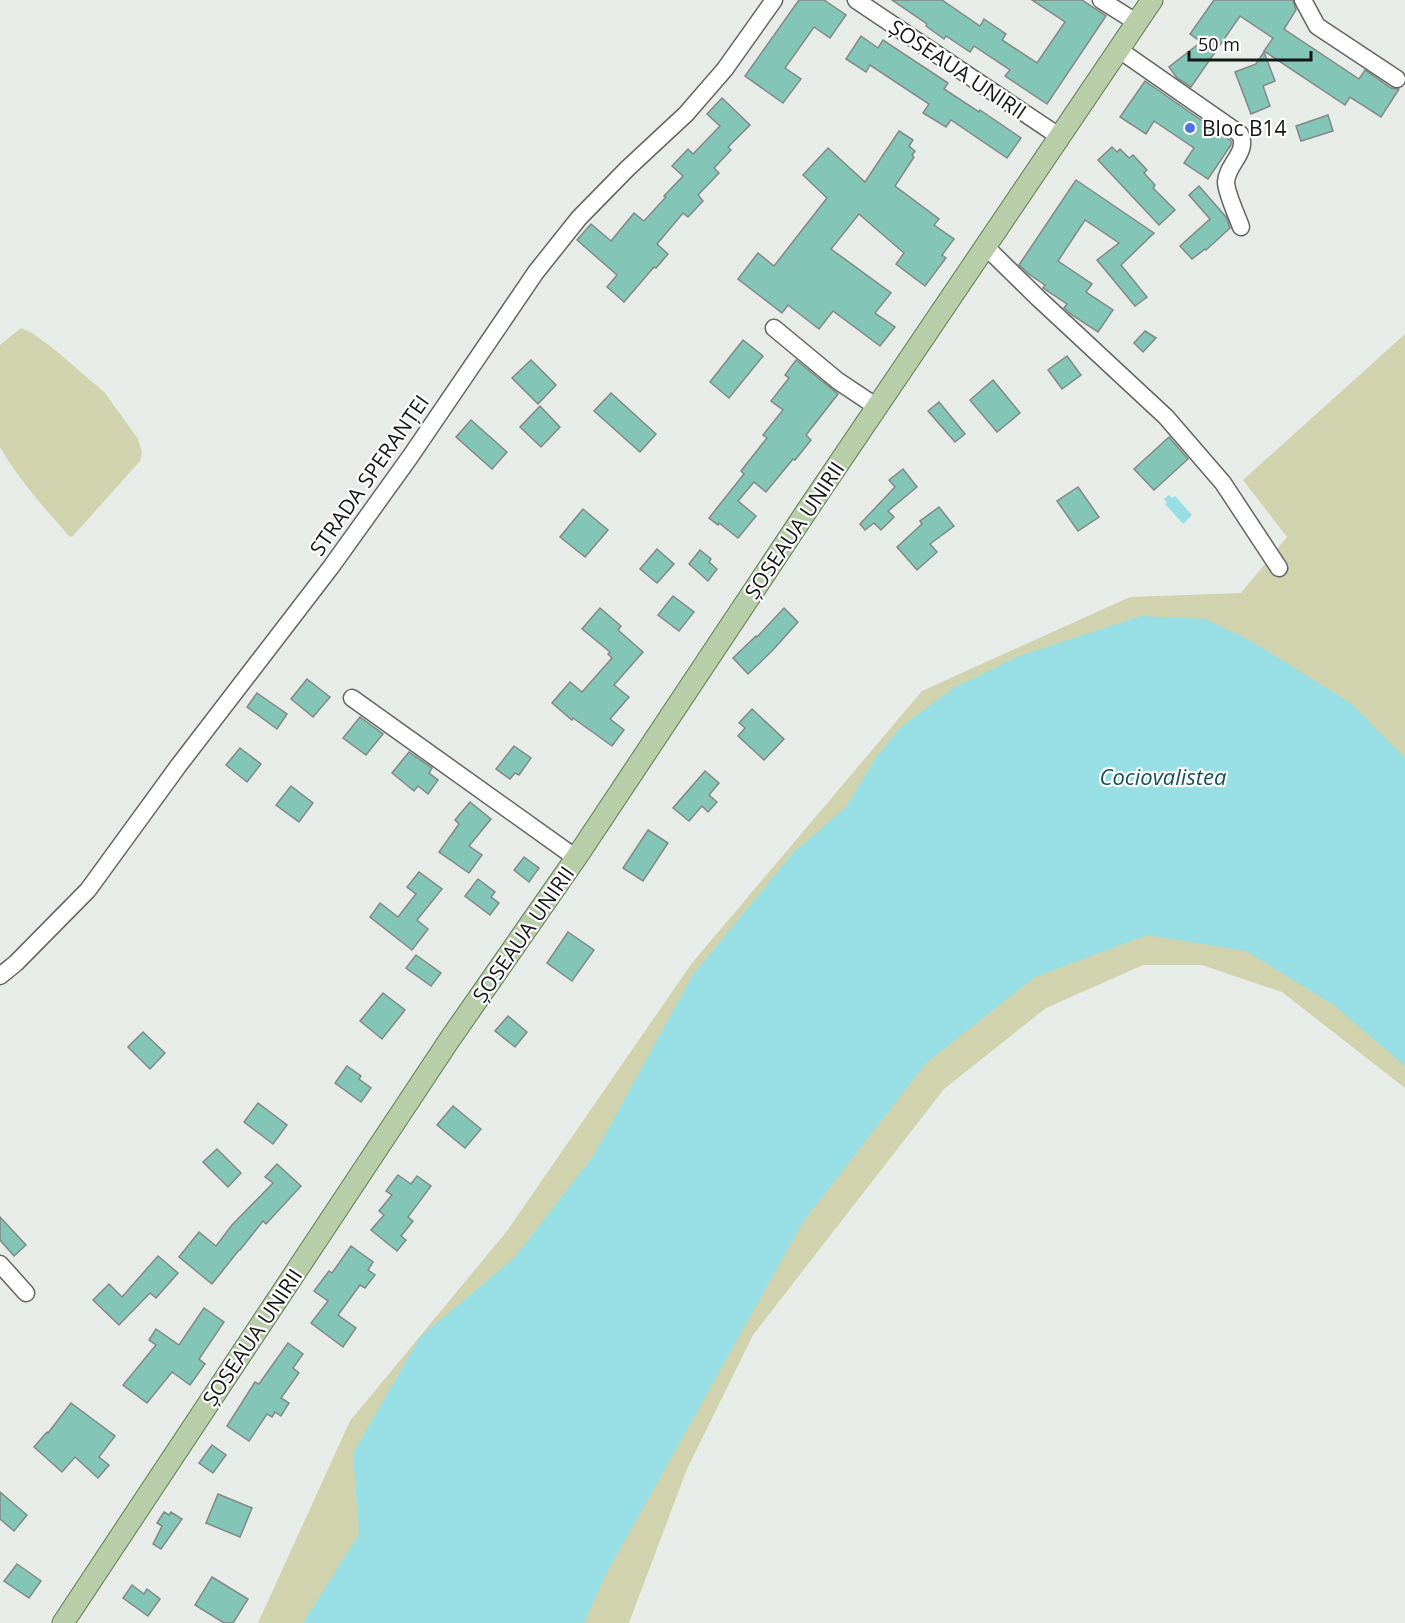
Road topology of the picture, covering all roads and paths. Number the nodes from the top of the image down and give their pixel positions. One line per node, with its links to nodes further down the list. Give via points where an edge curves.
1 (774, 0): 17 (street, STRADA SPERANȚEI, via 686,114 579,218 536,272 331,567 88,890)
2 (856, 0): 9 (street, ȘOSEAUA UNIRII)
3 (1101, 0): 6 (street)
4 (1152, 0): 6 (main road, ȘOSEAUA UNIRII)
5 (1303, 0): 8 (street, via 1317,26)
6 (1136, 22): 7 (main road, ȘOSEAUA UNIRII)
7 (1118, 49): 9 (main road, ȘOSEAUA UNIRII); 10 (street, via 1240,134 1242,148 1226,179)
8 (1396, 79)
9 (1060, 137): 11 (main road, ȘOSEAUA UNIRII)
10 (1241, 227)
11 (985, 246): 13 (main road, ȘOSEAUA UNIRII); 14 (street, via 1166,417 1223,483)
12 (774, 328): 13 (street, via 838,381)
13 (877, 406): 16 (main road, ȘOSEAUA UNIRII)
14 (1278, 568)
15 (352, 698): 16 (street)
16 (576, 858): 20 (main road, ȘOSEAUA UNIRII, via 450,1039)
17 (0, 976)
18 (0, 1264): 19 (street)
19 (26, 1293)
20 (63, 1623)

